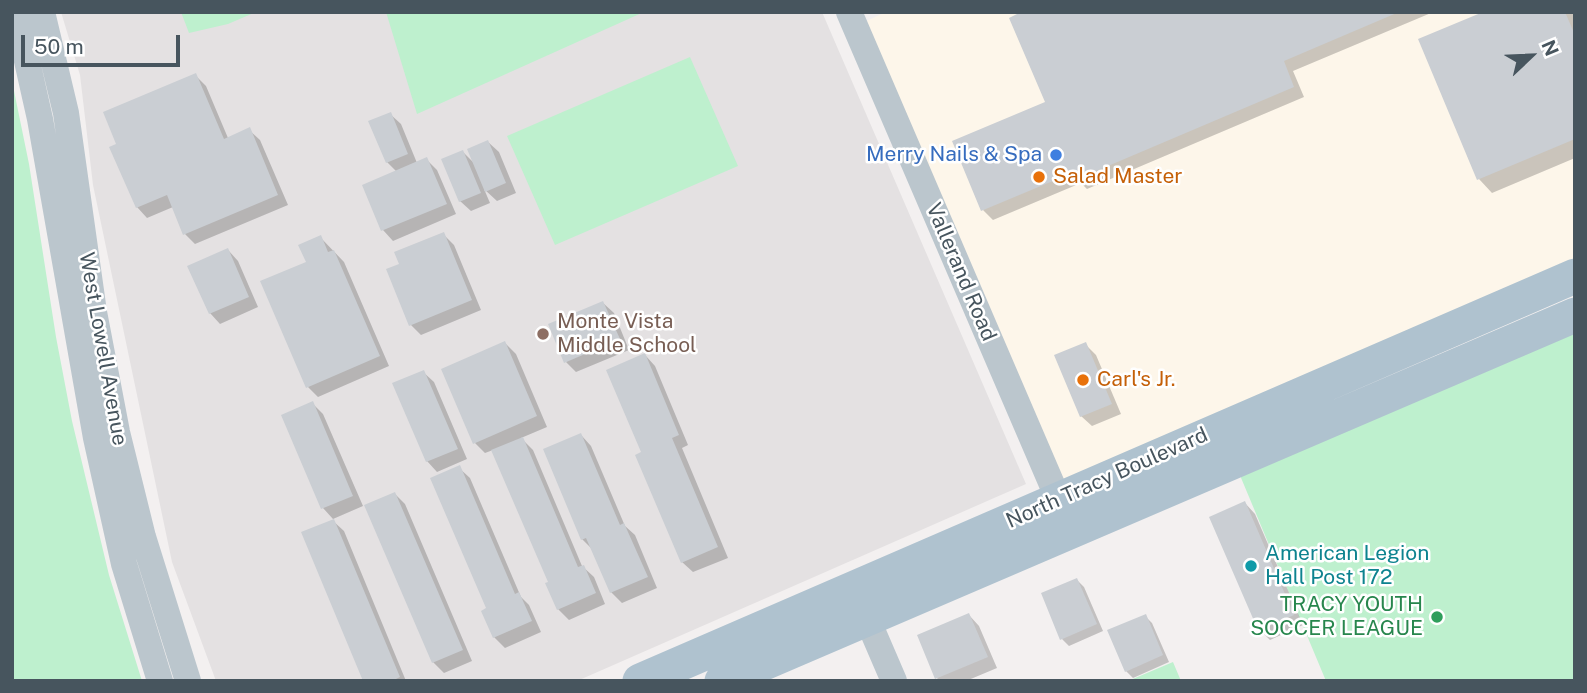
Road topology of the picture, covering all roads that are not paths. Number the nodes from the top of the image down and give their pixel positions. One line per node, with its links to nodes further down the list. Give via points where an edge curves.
1 (16, 12): 9 (street, West Lowell Avenue, via 40,119 96,438 124,564)
2 (42, 12): 10 (street, West Lowell Avenue, via 66,113 94,312 117,432 154,575)
3 (849, 12): 6 (street, Vallerand Road)
4 (1575, 276): 6 (main road, North Tracy Boulevard)
5 (1575, 315): 7 (main road, North Tracy Boulevard)
6 (1058, 499): 7 (street, Vallerand Road); 8 (main road, North Tracy Boulevard)
7 (1072, 532): 8 (main road, North Tracy Boulevard)
8 (861, 603): 11 (main road, North Tracy Boulevard); 12 (main road, North Tracy Boulevard); 13 (street)
9 (160, 681)
10 (188, 681)
11 (640, 681)
12 (722, 681)
13 (894, 681)

